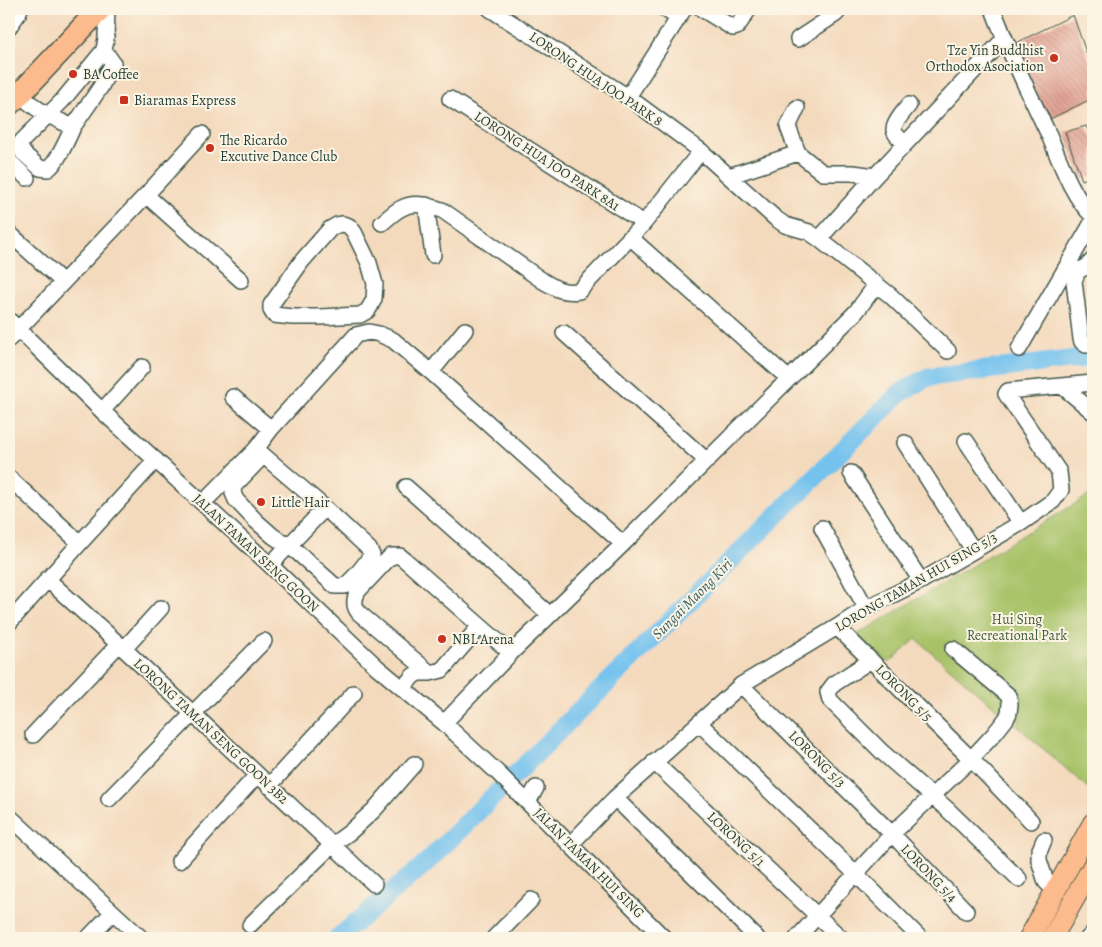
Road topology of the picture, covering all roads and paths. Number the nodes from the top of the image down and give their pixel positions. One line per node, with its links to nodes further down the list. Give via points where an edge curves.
1 (20, 9): 11 (street)
2 (100, 9): 16 (highway)
3 (107, 9): 14 (street)
4 (490, 9): 15 (street, LORONG HUA JOO PARK 8)
5 (664, 9): 10 (street)
6 (702, 9): 7 (street, via 732,28)
7 (749, 9)
8 (840, 9): 12 (street)
9 (993, 9): 13 (street)
10 (681, 13): 15 (street)
11 (9, 27)
12 (798, 38)
13 (1004, 38): 23 (street); 32 (street, via 1070,182)
14 (104, 50): 20 (street); 21 (street, via 118,59)
15 (628, 97): 24 (street, LORONG HUA JOO PARK 8)
16 (14, 99): 20 (street)
17 (450, 99): 35 (street, LORONG HUA JOO PARK 8A1)
18 (909, 105): 23 (street, via 894,130)
19 (797, 108): 25 (street, via 788,128)
20 (48, 115): 21 (street); 21 (street, via 20,146 40,168 52,166)
21 (73, 127)
22 (202, 134): 30 (street)
23 (905, 143): 28 (street)
24 (701, 151): 27 (street, LORONG HUA JOO PARK 8); 35 (street)
25 (798, 153): 27 (street); 28 (street, via 823,172)
26 (9, 162): 29 (street)
27 (729, 176): 38 (street, LORONG HUA JOO PARK 8, via 785,225 809,232)
28 (875, 176): 38 (street)
29 (28, 178)
30 (146, 195): 42 (street); 43 (street)
31 (426, 205): 34 (street, via 402,207); 37 (street, via 442,210 543,281 568,293 579,291); 39 (street)
32 (1093, 216)
33 (1093, 221): 41 (street)
34 (382, 223)
35 (644, 223): 37 (street)
36 (9, 233): 43 (street)
37 (631, 238): 55 (street)
38 (819, 239): 44 (street, LORONG HUA JOO PARK 8)
39 (434, 255)
40 (1093, 260): 41 (street, via 1086,267)
41 (1073, 267): 50 (street, via 1080,339 1086,345); 51 (street)
42 (241, 280)
43 (63, 282): 46 (street)
44 (876, 285): 52 (street, LORONG HUA JOO PARK 8); 55 (street, via 856,312)
45 (360, 315): 45 (street, via 292,317 274,315 271,310 271,305 302,261 336,225 349,226 354,232 369,262 375,284 374,299); 48 (street)
46 (12, 329): 59 (street, JALAN TAMAN SENG GOON)
47 (465, 330): 54 (street)
48 (370, 332): 54 (street, via 393,340); 61 (street, via 356,335)
49 (564, 333): 66 (street)
50 (1093, 344)
51 (1019, 349)
52 (948, 351)
53 (142, 367): 59 (street)
54 (431, 372): 75 (street)
55 (789, 379): 66 (street)
56 (1093, 383): 57 (street)
57 (1062, 386): 60 (street); 72 (street, LORONG TAMAN HUI SING 5/3, via 1006,394 1059,472 1061,490 1053,501)
58 (233, 396): 61 (street)
59 (102, 411): 65 (street, JALAN TAMAN SENG GOON)
60 (1093, 412)
61 (271, 429): 64 (street)
62 (966, 441): 72 (street)
63 (905, 443): 77 (street)
64 (260, 452): 70 (street); 71 (street); 76 (street, via 234,486 233,493 256,522)
65 (156, 460): 70 (street, JALAN TAMAN SENG GOON); 74 (street)
66 (707, 461): 75 (street)
67 (851, 472): 80 (street)
68 (9, 478): 74 (street)
69 (406, 487): 83 (street)
70 (203, 503): 78 (street, JALAN TAMAN SENG GOON)
71 (325, 508): 76 (street); 76 (street, via 372,555 357,574 345,586 335,586)
72 (1021, 522): 77 (street, LORONG TAMAN HUI SING 5/3)
73 (822, 528): 82 (street)
74 (80, 543): 79 (street)
75 (623, 544): 83 (street)
76 (288, 546): 78 (street)
77 (973, 550): 80 (street, LORONG TAMAN HUI SING 5/3)
78 (270, 565): 94 (street, JALAN TAMAN SENG GOON)
79 (47, 579): 84 (street); 88 (street, LORONG TAMAN SENG GOON 3B2)
80 (921, 581): 82 (street, LORONG TAMAN HUI SING 5/3)
81 (161, 608): 88 (street)
82 (866, 608): 86 (street, LORONG TAMAN HUI SING 5/3)
83 (550, 614): 90 (street)
84 (10, 619)
85 (480, 626): 90 (street); 92 (street, via 442,670); 92 (street, via 400,556 391,556 358,591 354,604 360,613)
86 (837, 627): 91 (street, LORONG 5/5); 93 (street, LORONG TAMAN HUI SING 5/3)
87 (264, 641): 96 (street)
88 (122, 647): 96 (street, LORONG TAMAN SENG GOON 3B2); 99 (street)
89 (954, 649): 100 (street, via 1009,696 1006,718)
90 (511, 653): 97 (street)
91 (871, 660): 100 (street, LORONG 5/5); 107 (street, via 834,684 828,692 830,700)
92 (430, 673): 94 (street, via 418,673)
93 (742, 685): 98 (street, LORONG TAMAN HUI SING 5/3); 114 (street, LORONG 5/3)
94 (403, 688): 97 (street, JALAN TAMAN SENG GOON)
95 (354, 693): 105 (street)
96 (193, 713): 104 (street, LORONG TAMAN SENG GOON 3B2); 109 (street)
97 (444, 723): 103 (street, JALAN TAMAN SENG GOON)
98 (698, 723): 101 (street, LORONG TAMAN HUI SING 5/3); 120 (street)
99 (34, 736)
100 (971, 760): 107 (street); 112 (street, LORONG 5/5)
101 (654, 762): 108 (street, LORONG TAMAN HUI SING 5/3); 127 (street, LORONG 5/1)
102 (414, 764): 116 (street, via 374,810)
103 (498, 773): 110 (street, JALAN TAMAN HUI SING)
104 (257, 775): 105 (street, LORONG TAMAN SENG GOON 3B2); 118 (street)
105 (269, 786): 116 (street, LORONG TAMAN SENG GOON 3B2)
106 (536, 788): 110 (street)
107 (932, 797): 114 (street); 121 (street)
108 (615, 798): 117 (street, LORONG TAMAN HUI SING 5/3); 134 (street)
109 (109, 799)
110 (528, 802): 117 (street, JALAN TAMAN HUI SING)
111 (9, 816): 126 (street)
112 (1031, 821)
113 (1093, 824): 123 (main road)
114 (892, 834): 120 (street); 125 (street, LORONG 5/4)
115 (1044, 840): 123 (street, via 1039,860 1046,882)
116 (332, 845): 122 (street, LORONG TAMAN SENG GOON 3B2); 128 (street)
117 (570, 845): 133 (street, JALAN TAMAN HUI SING)
118 (179, 861)
119 (1093, 866): 139 (main road)
120 (856, 874): 127 (street); 137 (street)
121 (1019, 879)
122 (374, 884)
123 (1056, 892): 138 (main road)
124 (531, 900): 132 (street)
125 (966, 911)
126 (113, 912): 130 (street); 131 (street)
127 (818, 917): 135 (street); 136 (street, LORONG 5/1)
128 (250, 925)
129 (1093, 933): 140 (street)
130 (88, 938)
131 (142, 938)
132 (494, 938)
133 (664, 938)
134 (757, 938)
135 (798, 938)
136 (841, 938)
137 (920, 938)
138 (1029, 938)
139 (1052, 938)
140 (1088, 938)

